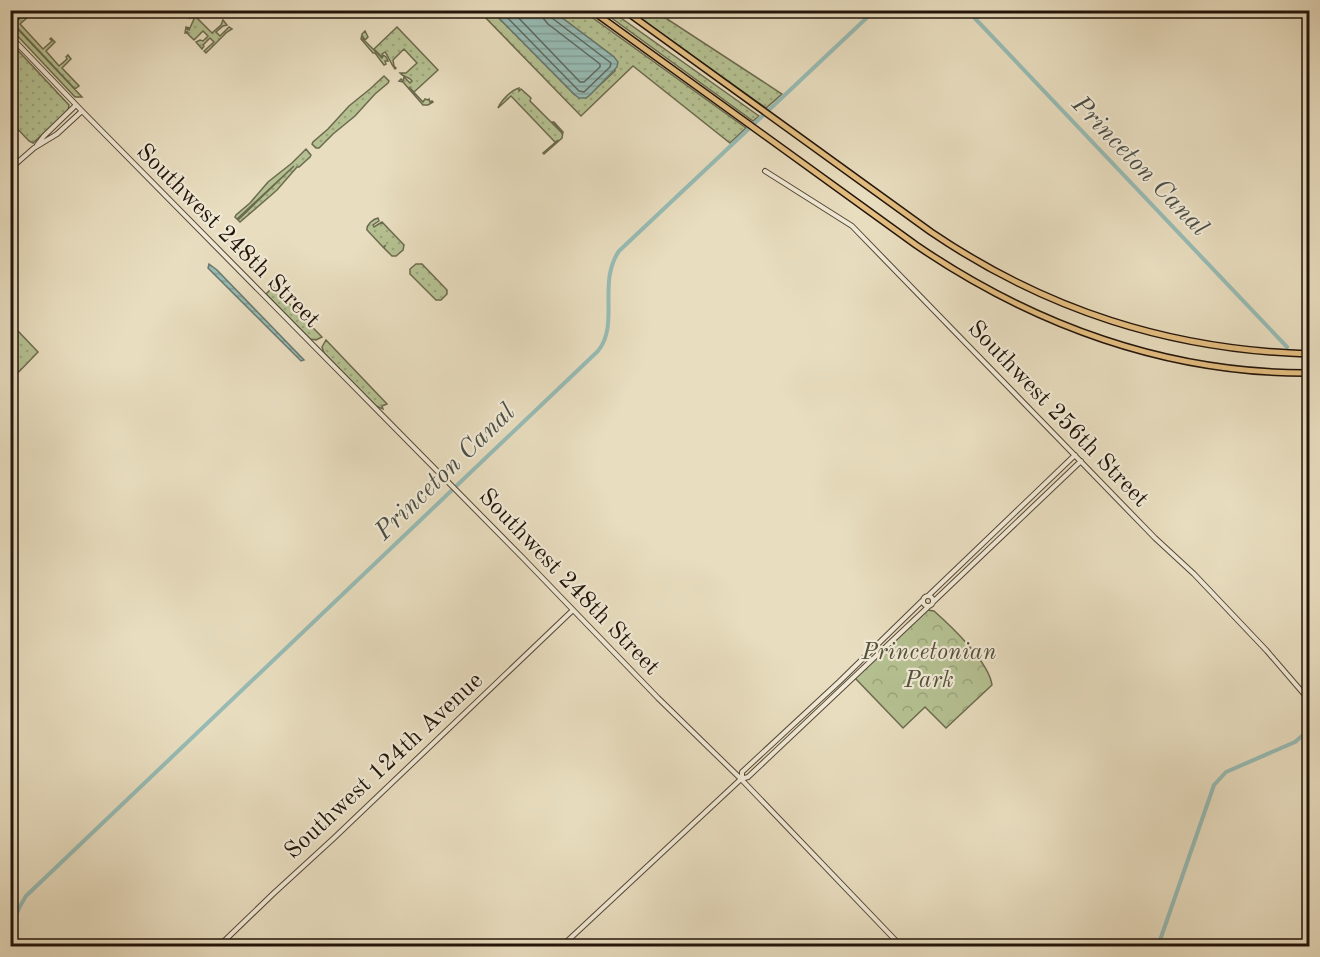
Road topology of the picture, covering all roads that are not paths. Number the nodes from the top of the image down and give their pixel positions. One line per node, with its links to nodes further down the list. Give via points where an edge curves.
1 (591, 10): 10 (highway, via 940,262 997,295 1065,327 1149,353 1227,367)
2 (624, 10): 9 (highway, via 883,198 992,270 1080,311 1131,328 1178,339)
3 (10, 36): 4 (street, Southwest 248th Street)
4 (76, 105): 5 (street, Southwest 248th Street); 6 (street)
5 (82, 111): 6 (street); 16 (street, Southwest 248th Street)
6 (34, 148): 7 (street)
7 (10, 169)
8 (765, 171): 11 (street, Southwest 256th Street, via 852,226)
9 (1310, 354)
10 (1310, 373)
11 (1075, 454): 12 (street, Southwest 256th Street); 13 (street)
12 (1081, 461): 15 (street); 19 (street, Southwest 256th Street, via 1194,574)
13 (928, 596): 14 (street); 15 (street, via 932,598)
14 (922, 601): 15 (street, via 924,605); 17 (street)
15 (931, 604): 18 (street)
16 (573, 610): 20 (street, Southwest 248th Street); 21 (street, Southwest 124th Avenue)
17 (882, 640): 18 (street); 20 (street, via 742,772)
18 (887, 645): 20 (street, via 748,777)
19 (1310, 701)
20 (741, 779): 22 (street); 23 (street, Southwest 248th Street)
21 (219, 946)
22 (562, 946)
23 (901, 946)

